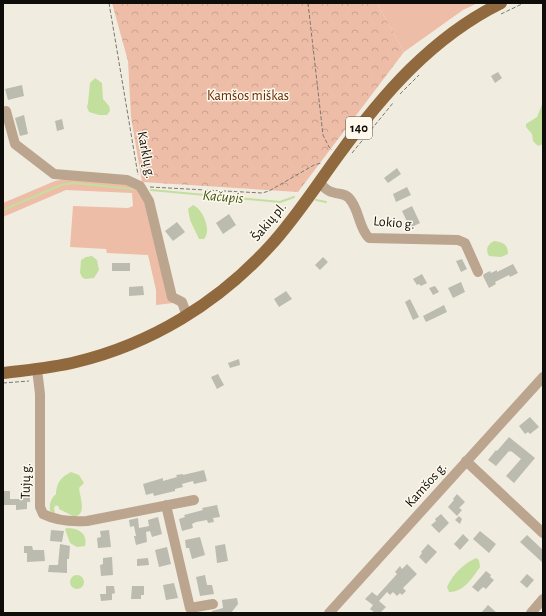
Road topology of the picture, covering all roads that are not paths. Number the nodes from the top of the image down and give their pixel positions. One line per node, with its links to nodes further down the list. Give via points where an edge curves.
1 (501, 3): 3 (main road, Šakių pl. / 140, via 461,27 421,58 390,89 344,157 331,166)
2 (6, 111): 5 (street, via 15,144 54,174 127,180 140,186 149,200 172,297 182,302)
3 (319, 183): 4 (street, Lokio g., via 332,192 344,193 350,199 364,233 369,238 458,240 465,243); 5 (main road, Šakių pl. / 140, via 270,246 226,287)
4 (478, 272)
5 (187, 316): 7 (main road, Šakių pl. / 140, via 117,350)
6 (3, 374): 7 (main road, Šakių pl. / 140)
7 (38, 374): 11 (street, Tujų g., via 40,507 43,514 65,521 88,521)
8 (543, 377): 9 (street, Kamšos g.)
9 (466, 461): 12 (street); 15 (street, Kamšos g.)
10 (194, 500): 11 (street, Tujų g.)
11 (166, 506): 14 (street, via 190,608)
12 (543, 533)
13 (543, 599): 16 (street)
14 (213, 604)
15 (330, 613)
16 (531, 613)

